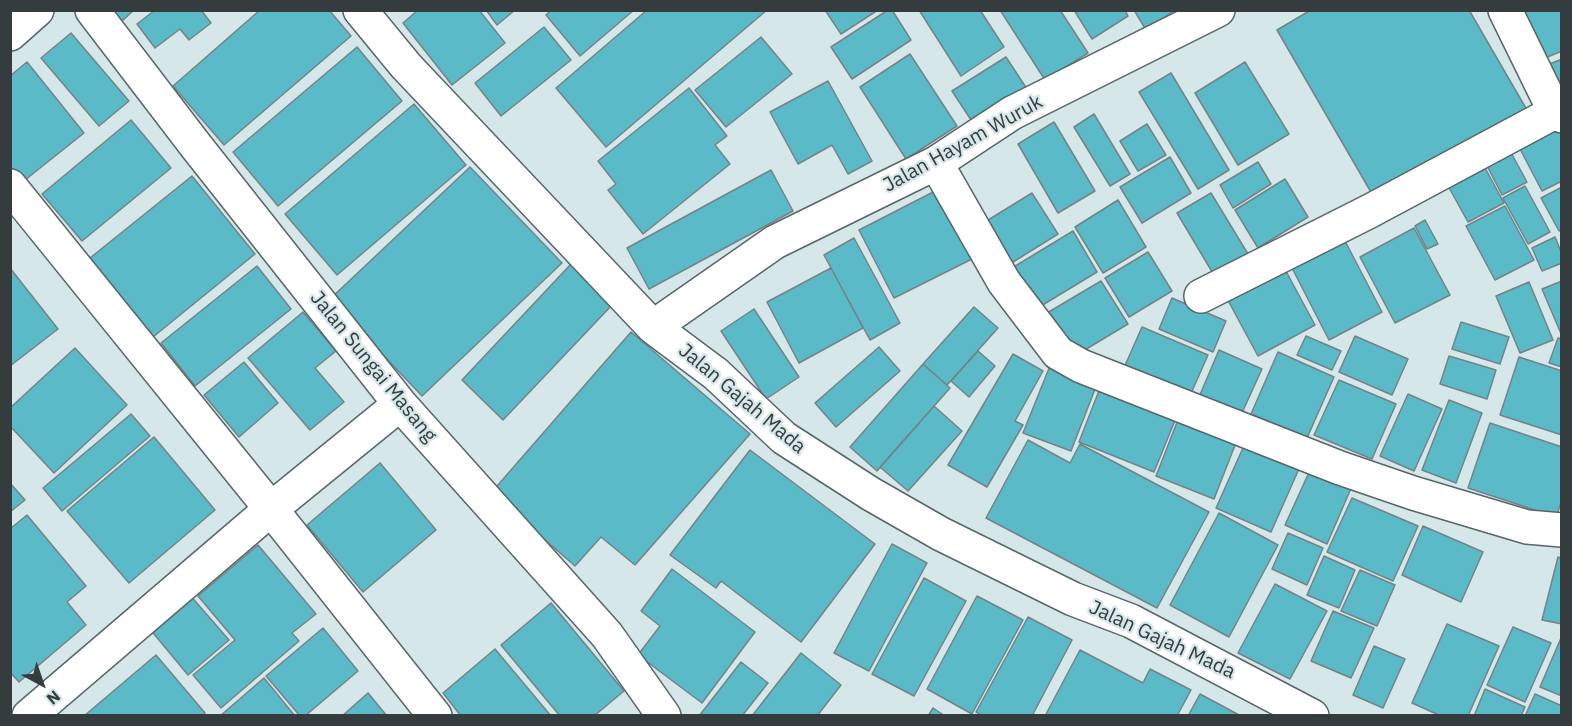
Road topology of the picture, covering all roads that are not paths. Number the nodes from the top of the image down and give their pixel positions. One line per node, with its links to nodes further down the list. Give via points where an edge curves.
1 (37, 10): 6 (street)
2 (92, 10): 12 (street, Jalan Sungai Masang)
3 (360, 10): 11 (street, Jalan Gajah Mada, via 406,66)
4 (1218, 10): 8 (street, Jalan Hayam Wuruk, via 1012,113)
5 (1505, 10): 7 (street)
6 (10, 34)
7 (1558, 114): 10 (street)
8 (936, 163): 11 (street, Jalan Hayam Wuruk, via 775,242); 14 (street, via 1004,282 1058,352 1081,366 1413,493 1527,527)
9 (10, 186): 13 (street)
10 (1201, 296)
11 (653, 327): 18 (street, Jalan Gajah Mada, via 716,374 784,438 871,494 941,534 1073,599 1131,621)
12 (400, 404): 13 (street); 17 (street, Jalan Sungai Masang, via 606,635)
13 (271, 509): 15 (street); 16 (street)
14 (1562, 530)
15 (28, 716)
16 (435, 716)
17 (664, 716)
18 (1312, 716)

